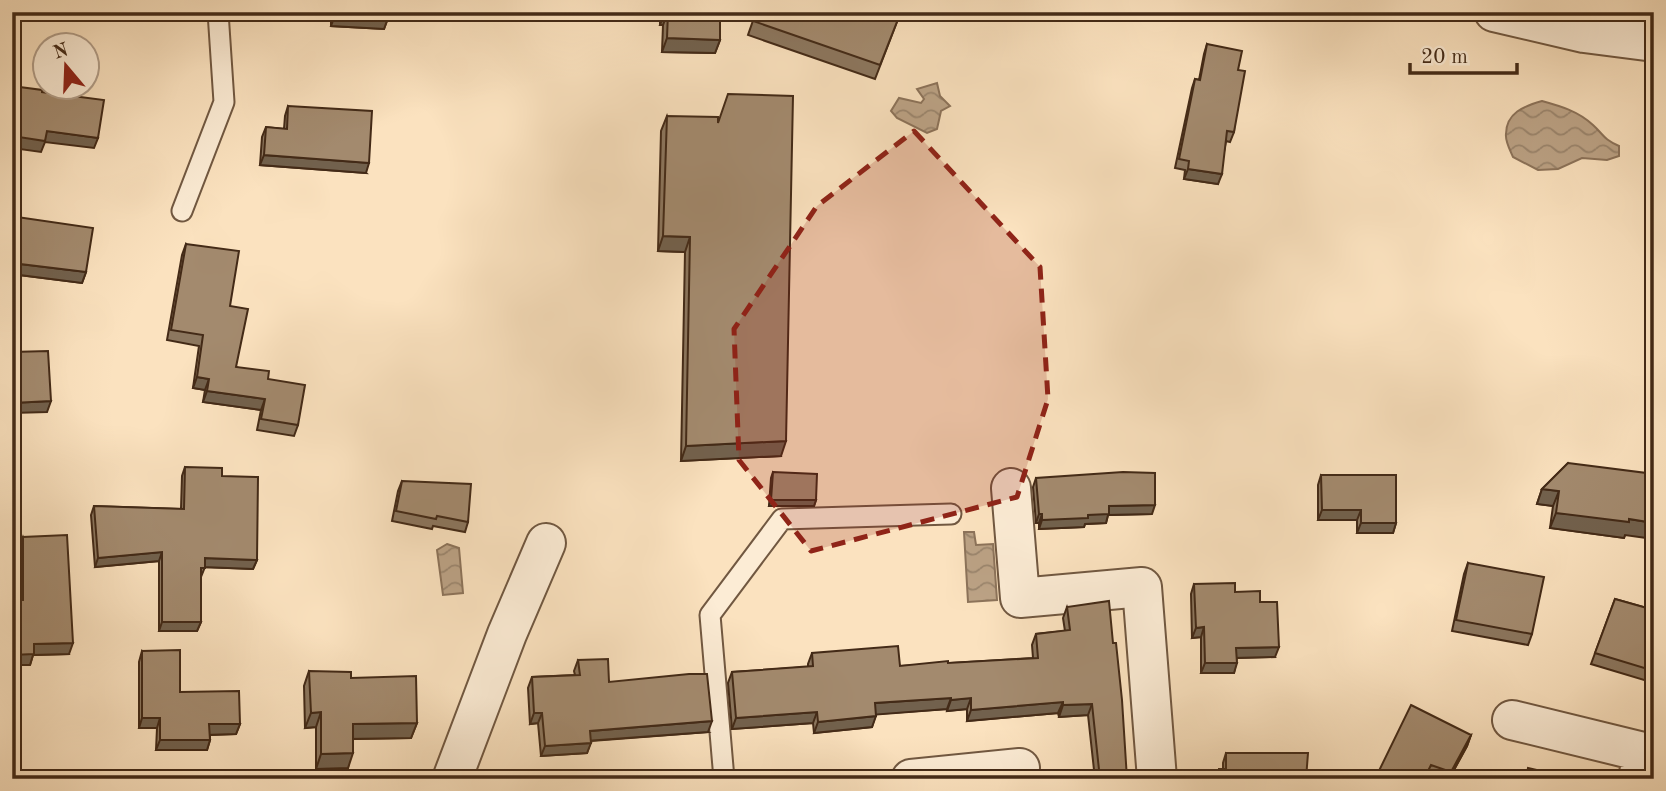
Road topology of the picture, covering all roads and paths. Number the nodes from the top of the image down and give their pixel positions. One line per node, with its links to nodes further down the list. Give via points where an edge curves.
1 (218, 12): 4 (lane, via 224,102)
2 (1494, 12): 3 (street, via 1584,33)
3 (1654, 41)
4 (183, 211)
5 (1011, 488): 13 (street, via 1020,598 1142,587)
6 (951, 514): 11 (lane, via 782,519 710,615)
7 (546, 543): 10 (street)
8 (1512, 720): 14 (street, via 1643,752)
9 (1020, 768): 12 (street)
10 (453, 779)
11 (724, 779)
12 (911, 779)
13 (1157, 779)
14 (1638, 779)

